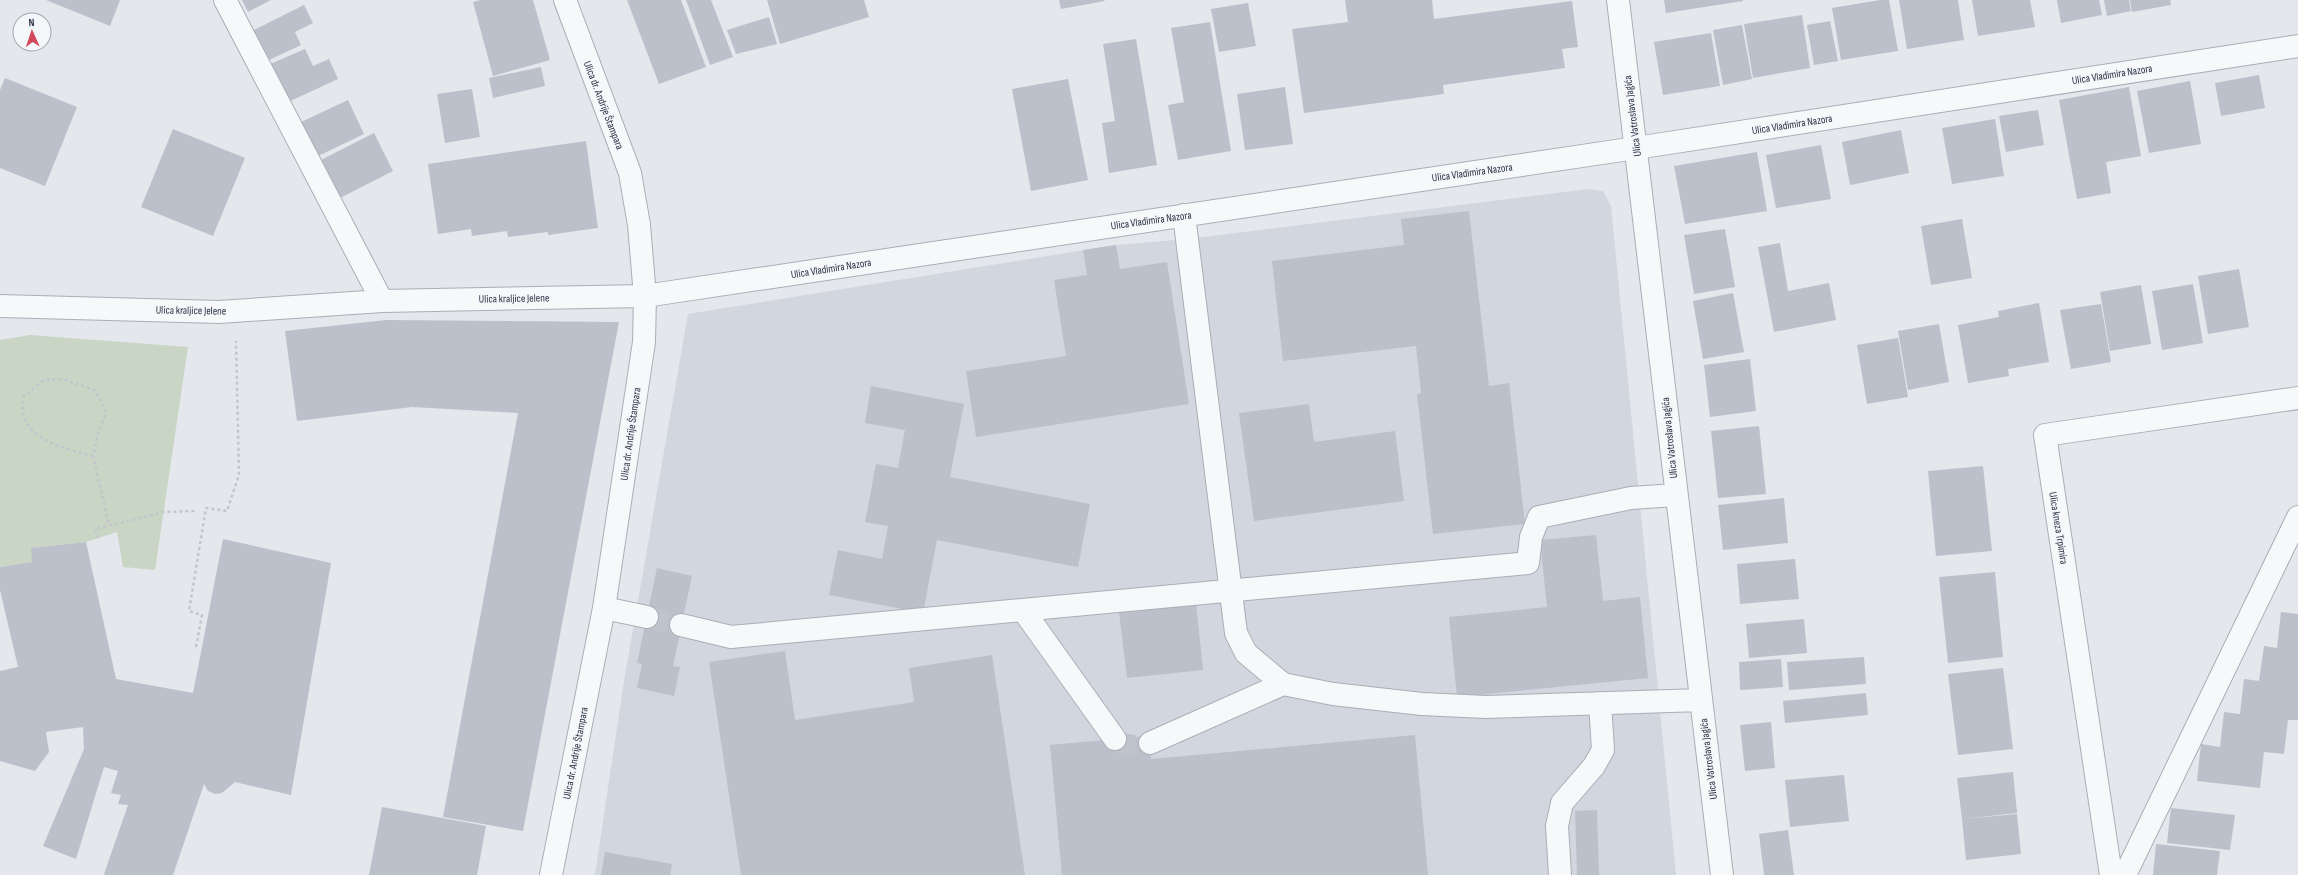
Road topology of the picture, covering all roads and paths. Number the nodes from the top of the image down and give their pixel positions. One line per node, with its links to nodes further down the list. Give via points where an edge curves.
1 (225, 0): 8 (street)
2 (564, 0): 7 (street, Ulica dr. Andrije Štampara, via 630,173 639,225)
3 (1618, 0): 5 (street, Ulica Vatroslava Jagića)
4 (2298, 46): 5 (street, Ulica Vladimira Nazora)
5 (1636, 148): 6 (street, Ulica Vladimira Nazora); 13 (street, Ulica Vatroslava Jagića)
6 (1184, 215): 7 (street, Ulica Vladimira Nazora); 18 (street)
7 (645, 296): 8 (street, Ulica kraljice Jelene); 19 (street, Ulica dr. Andrije Štampara, via 644,342)
8 (382, 301): 10 (street, Ulica kraljice Jelene)
9 (0, 306): 10 (street, Ulica kraljice Jelene, via 219,312)
10 (237, 310): 23 (path, via 239,475 227,511 206,508 190,611 202,615)
11 (2298, 398): 32 (street, Ulica kneza Trpimira, via 2045,435)
12 (93, 456): 12 (path, via 106,413 94,390 63,379 44,380 23,397 24,421 34,433 55,445); 16 (path)
13 (1675, 495): 18 (street, via 1631,498 1539,517 1531,537 1528,563); 25 (street, Ulica Vatroslava Jagića)
14 (196, 511): 16 (path, via 164,512)
15 (2298, 517): 33 (street)
16 (109, 525): 17 (path, via 95,530)
17 (98, 538)
18 (1230, 591): 20 (street); 24 (street, via 1236,633 1246,653)
19 (604, 608): 21 (street); 29 (street, Ulica dr. Andrije Štampara)
20 (1023, 610): 22 (street, via 731,637); 27 (street)
21 (647, 617)
22 (682, 625)
23 (196, 647)
24 (1283, 684): 26 (street, via 1333,694 1422,704 1486,706); 28 (street)
25 (1701, 700): 26 (street); 31 (street, Ulica Vatroslava Jagića)
26 (1600, 703): 30 (street, via 1603,750 1594,766 1562,803 1557,826)
27 (1115, 739)
28 (1150, 744)
29 (551, 875)
30 (1560, 875)
31 (1722, 875)
32 (2111, 875)
33 (2125, 875)

